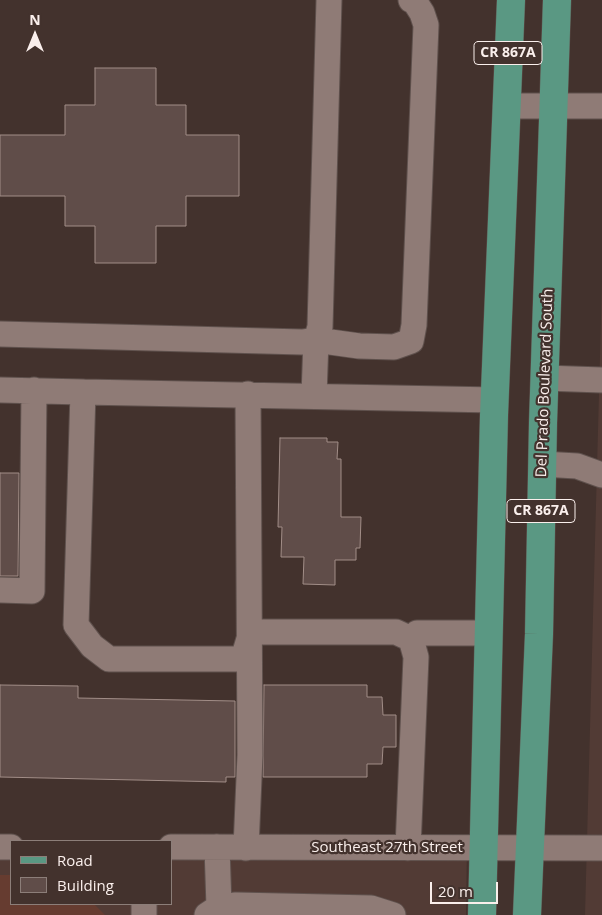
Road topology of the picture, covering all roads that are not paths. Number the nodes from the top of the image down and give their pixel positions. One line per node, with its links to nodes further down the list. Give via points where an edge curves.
1 (329, 0): 9 (street, via 320,327)
2 (412, 0): 9 (street, via 426,25 411,341 394,346 359,346)
3 (511, 0): 5 (main road, CR 867A)
4 (556, 0): 6 (main road, Del Prado Boulevard South / CR 867A)
5 (506, 106): 6 (street); 17 (main road, CR 867A)
6 (554, 106): 7 (street); 10 (main road, Del Prado Boulevard South / CR 867A)
7 (602, 106)
8 (0, 334): 9 (street)
9 (316, 340): 16 (street)
10 (544, 378): 11 (street); 18 (main road, Del Prado Boulevard South / CR 867A)
11 (602, 380)
12 (0, 390): 13 (street)
13 (34, 390): 14 (street); 20 (street, via 32,591)
14 (83, 392): 15 (street); 21 (street, via 76,625 92,646 109,659 243,659)
15 (248, 394): 16 (street); 21 (street)
16 (314, 396): 17 (street)
17 (495, 400): 22 (main road, CR 867A)
18 (542, 464): 19 (street, via 577,466); 29 (main road, Del Prado Boulevard South / CR 867A)
19 (602, 475)
20 (0, 590)
21 (251, 632): 23 (street, via 396,632); 26 (street)
22 (489, 633): 23 (street, via 417,633); 28 (main road, CR 867A)
23 (411, 639): 27 (street, via 416,658)
24 (172, 847): 25 (street, Southeast 27th Street)
25 (217, 847): 26 (street, Southeast 27th Street); 31 (street)
26 (246, 848): 27 (street, Southeast 27th Street)
27 (408, 848): 28 (street, Southeast 27th Street)
28 (485, 848): 29 (street, Southeast 27th Street); 33 (main road, CR 867A)
29 (530, 848): 30 (street, Southeast 27th Street); 34 (main road, Del Prado Boulevard South / CR 867A)
30 (602, 848)
31 (213, 911): 32 (street, via 236,905 371,908)
32 (393, 915)
33 (482, 915)
34 (527, 915)

